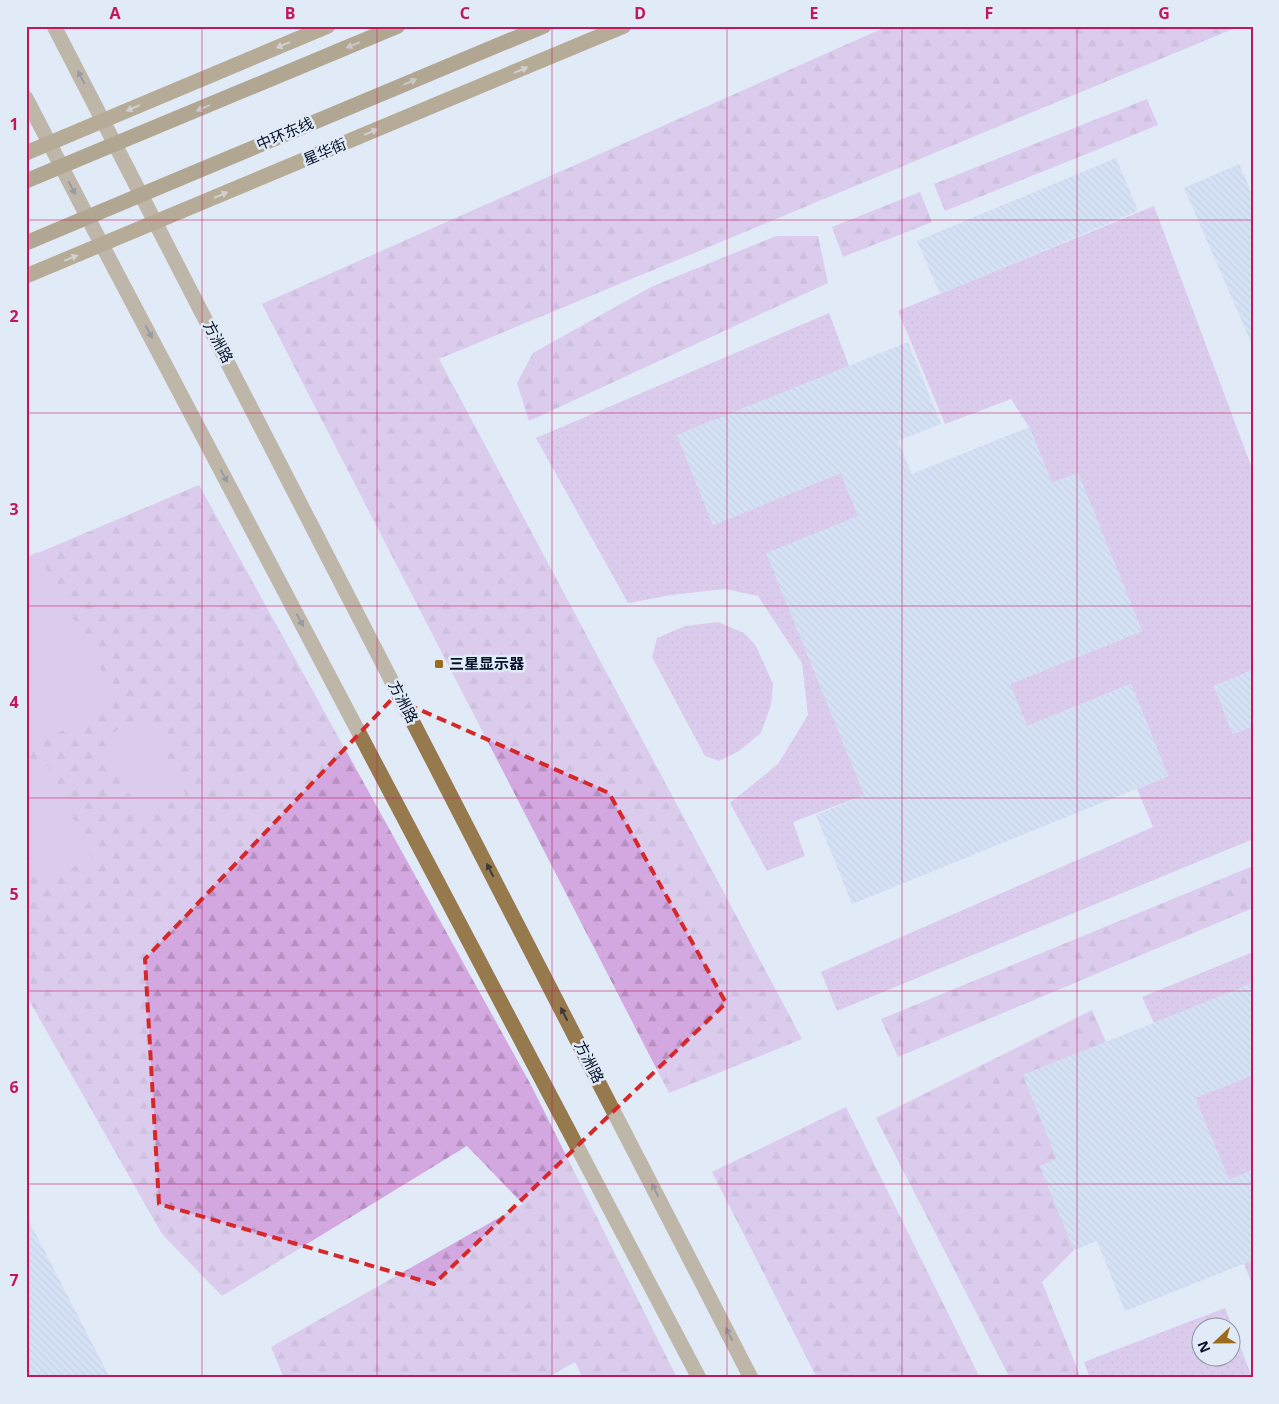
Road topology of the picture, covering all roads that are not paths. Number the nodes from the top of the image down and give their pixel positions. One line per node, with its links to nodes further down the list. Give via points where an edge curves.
1 (54, 26): 7 (main road, 方洲路, one-way to 1)
2 (328, 26): 7 (main road, one-way to 7)
3 (398, 26): 10 (highway, one-way to 10, bridge)
4 (544, 26): 12 (highway, 中环东线, one-way to 4, bridge)
5 (624, 26): 11 (main road, 星华街, one-way to 5)
6 (26, 98): 8 (main road)
7 (103, 120): 8 (main road); 11 (main road, 方洲路)
8 (49, 143): 9 (main road); 13 (main road, one-way to 13)
9 (26, 153)
10 (26, 181)
11 (156, 223): 13 (main road, 星华街); 16 (main road, 方洲路, one-way to 11)
12 (26, 243)
13 (102, 245): 14 (main road, 星华街, one-way to 13); 15 (main road, one-way to 15)
14 (26, 276)
15 (699, 1378)
16 (752, 1378)

